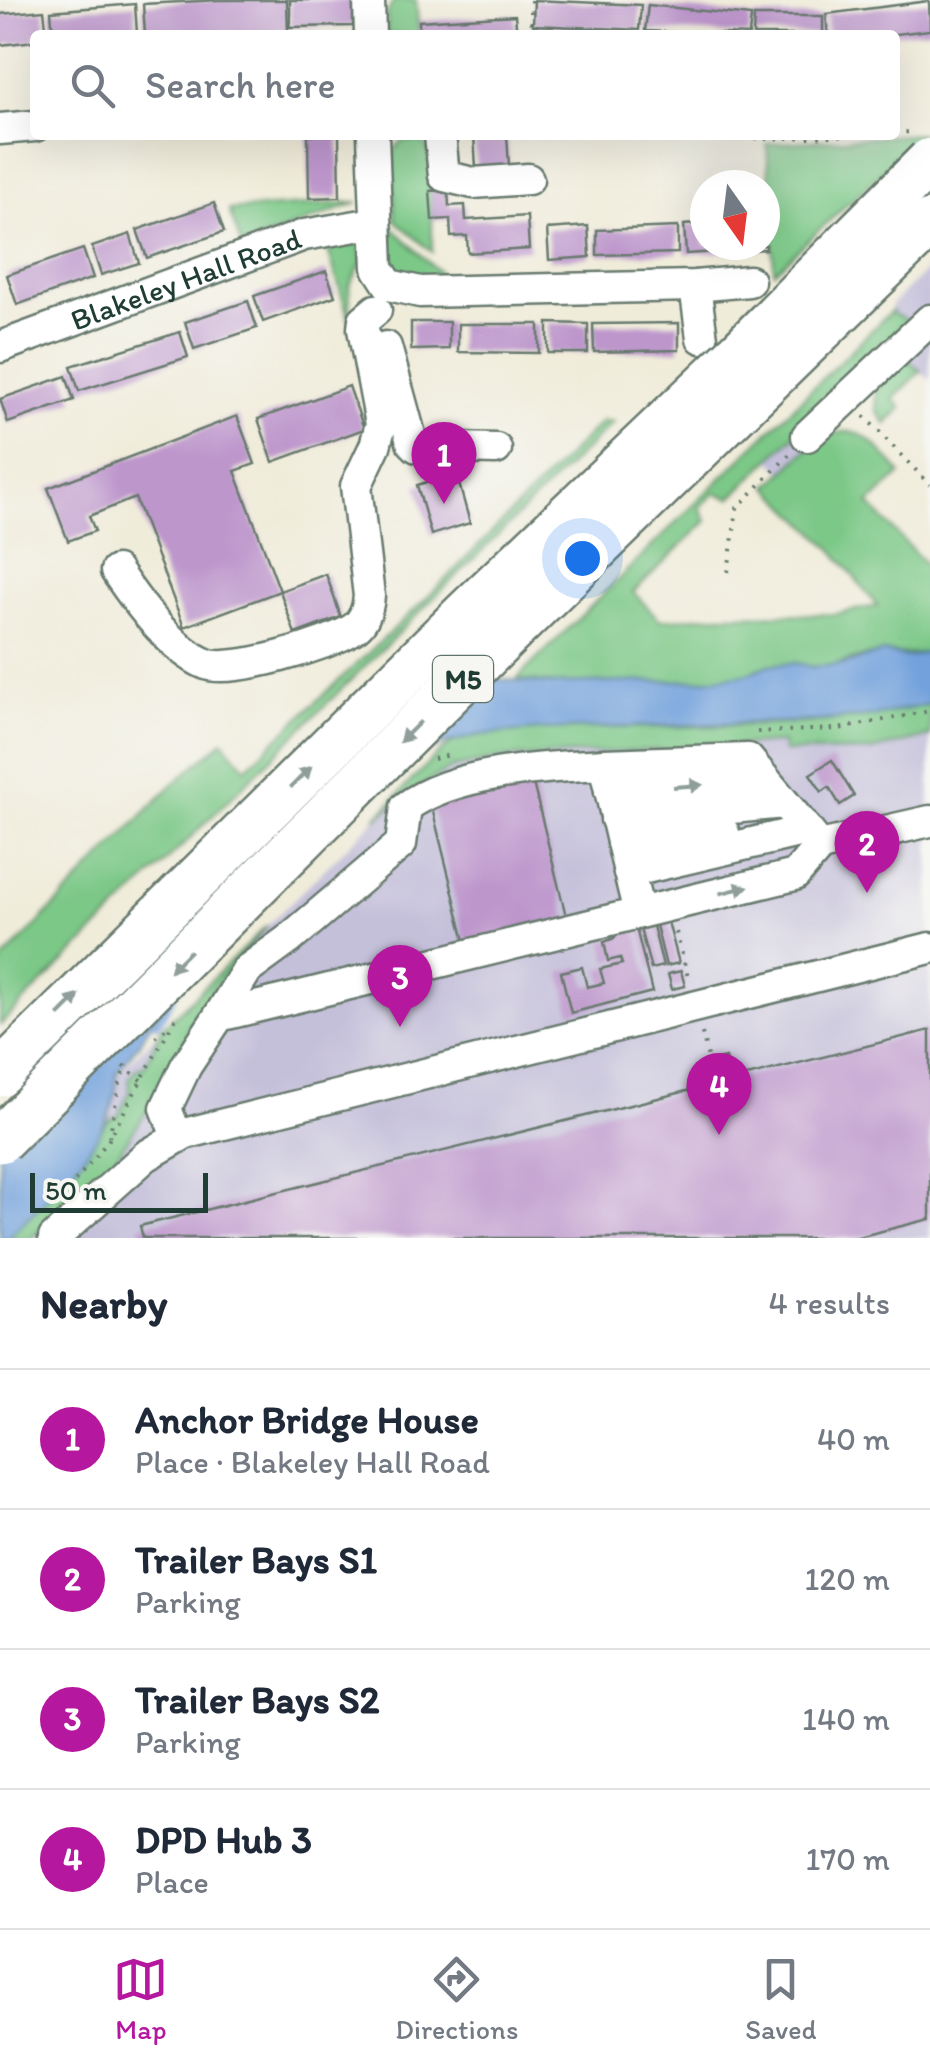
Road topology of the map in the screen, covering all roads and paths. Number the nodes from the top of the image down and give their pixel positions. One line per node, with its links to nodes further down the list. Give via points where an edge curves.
1 (369, 0): 3 (street)
2 (531, 0): 4 (path)
3 (370, 30)
4 (531, 30)
5 (30, 126): 6 (street)
6 (0, 128)
7 (374, 140): 12 (street)
8 (440, 140): 10 (street, via 444,176 473,183)
9 (930, 161): 41 (highway, M5, one-way to 9, bridge)
10 (528, 179)
11 (930, 198): 27 (street)
12 (374, 223): 14 (street); 20 (street, Blakeley Hall Road, via 304,235)
13 (930, 223): 43 (highway, M5, one-way to 43, bridge)
14 (384, 278): 16 (street, via 388,285 420,292); 17 (street)
15 (749, 281): 16 (street)
16 (696, 286): 19 (street)
17 (376, 310): 23 (street, via 412,442); 25 (street, via 363,329 382,424 356,486 369,596 356,628 274,658 223,668 206,664 182,650)
18 (930, 320): 21 (street)
19 (702, 338)
20 (0, 347)
21 (847, 398): 22 (street); 24 (path)
22 (807, 436): 26 (path, via 736,508)
23 (496, 449)
24 (930, 485)
25 (116, 570)
26 (728, 572)
27 (490, 628)
28 (930, 711): 29 (path, via 838,729)
29 (746, 732)
30 (464, 751): 31 (path)
31 (430, 760)
32 (796, 817): 33 (street); 34 (street); 34 (street); 34 (street, one-way to 32, via 748,759); 34 (street, one-way to 32, via 795,876)
33 (930, 820)
34 (622, 842): 37 (street); 37 (street, via 532,767 426,792 406,807 400,844 247,970)
35 (930, 948): 42 (street)
36 (181, 1007): 44 (path)
37 (219, 1016): 42 (street, via 166,1108)
38 (700, 1024): 39 (path)
39 (709, 1062)
40 (129, 1063): 44 (path, via 120,1076)
41 (0, 1074)
42 (177, 1137): 46 (street)
43 (0, 1140)
44 (108, 1141): 45 (path)
45 (73, 1183)
46 (54, 1238)

